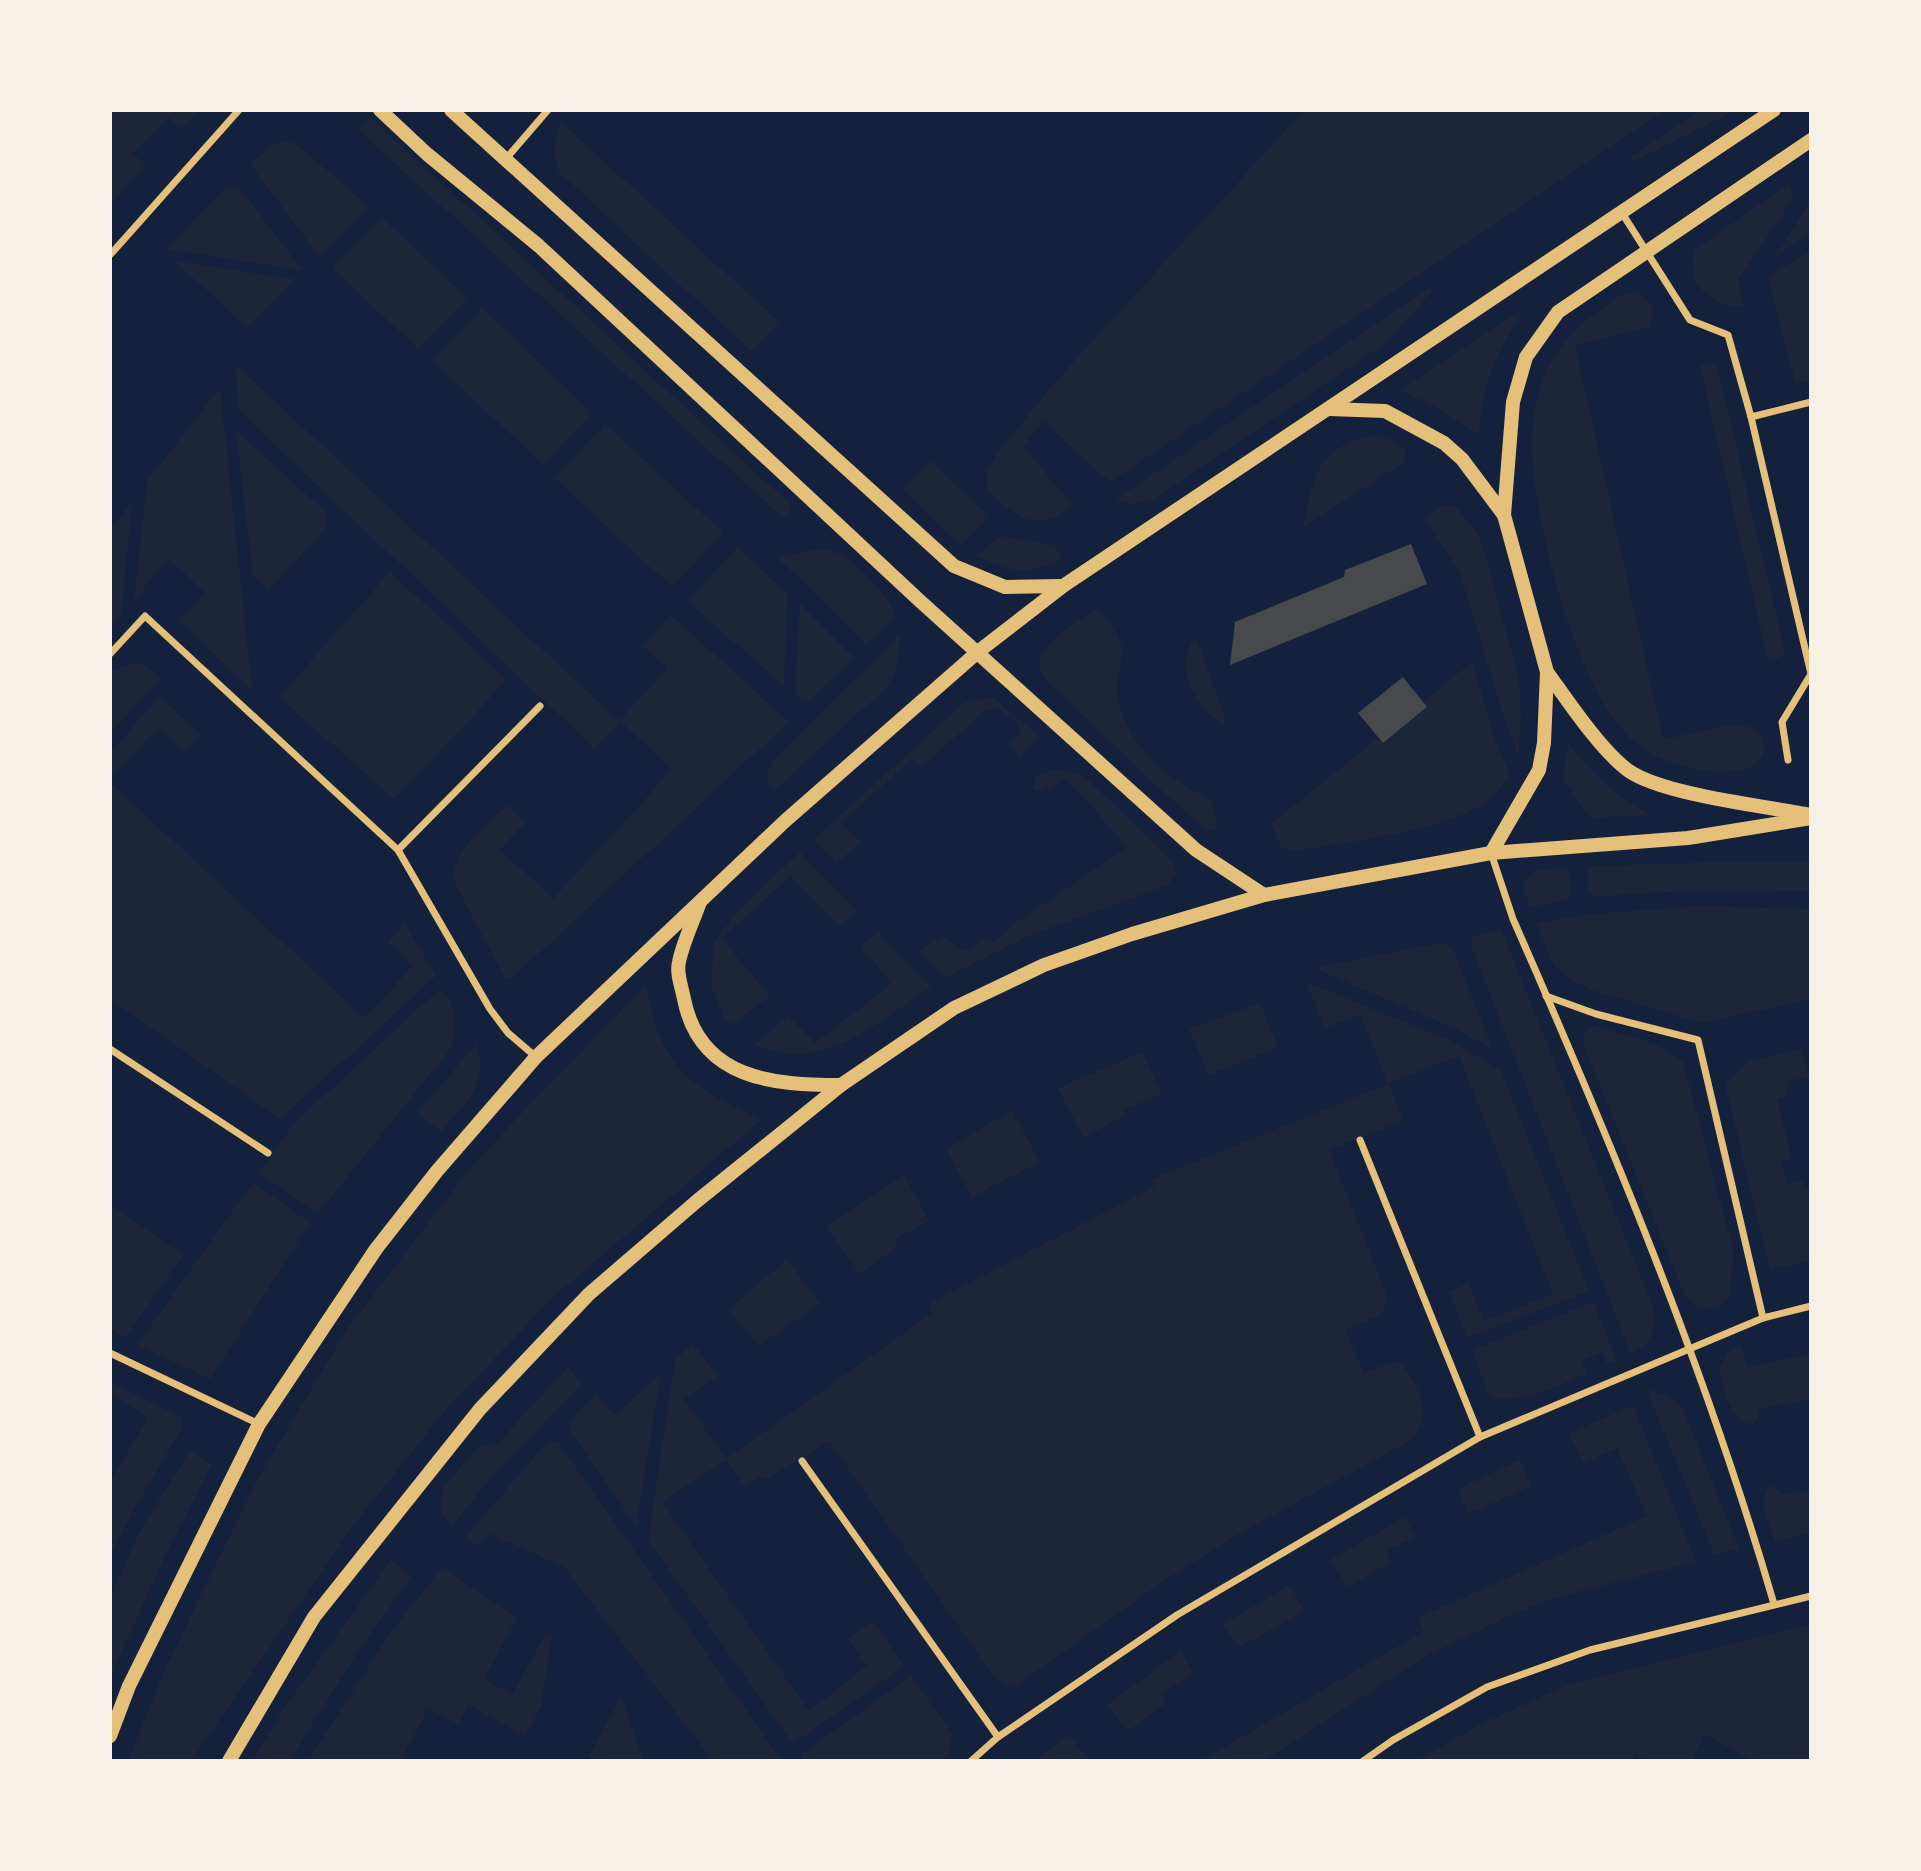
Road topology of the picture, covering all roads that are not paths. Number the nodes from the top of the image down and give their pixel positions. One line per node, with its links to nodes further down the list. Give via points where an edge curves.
1 (239, 110): 10 (street)
2 (380, 110): 16 (main road, via 539,246)
3 (451, 110): 7 (main road)
4 (548, 110): 7 (street)
5 (1774, 110): 8 (main road)
6 (1811, 140): 9 (main road)
7 (504, 161): 15 (main road, via 954,566 1006,587)
8 (1622, 213): 9 (street); 12 (main road)
9 (1646, 251): 13 (street, via 1690,320 1728,335); 14 (main road, via 1558,312 1526,357 1513,402)
10 (110, 255)
11 (1811, 402): 13 (street)
12 (1329, 409): 14 (main road, via 1385,411 1444,443 1462,458); 15 (main road)
13 (1751, 417): 20 (street, via 1811,674 1783,722)
14 (1504, 515): 18 (main road)
15 (1062, 586): 16 (main road)
16 (979, 652): 24 (main road, via 1196,850); 25 (main road, via 794,812)
17 (110, 654): 22 (street, via 145,616)
18 (1547, 672): 21 (main road, via 1586,724 1637,775 1657,785); 23 (main road, via 1539,771)
19 (540, 706): 22 (street)
20 (1788, 760)
21 (1811, 816): 23 (main road, via 1676,839)
22 (398, 850): 28 (street, via 490,1009)
23 (1491, 853): 24 (main road); 26 (street)
24 (1264, 895): 29 (main road, via 1044,965 954,1008)
25 (701, 900): 28 (main road); 29 (main road, via 678,965 687,1012 709,1050 739,1073 786,1085)
26 (1546, 996): 33 (street, via 1698,1040); 34 (street)
27 (110, 1049): 31 (street)
28 (536, 1057): 36 (main road, via 436,1171 376,1249)
29 (841, 1085): 43 (main road, via 589,1294 480,1409 314,1617)
30 (1360, 1140): 37 (street)
31 (268, 1153)
32 (1811, 1306): 33 (street)
33 (1763, 1318): 34 (street)
34 (1689, 1348): 37 (street); 40 (street)
35 (110, 1353): 36 (street)
36 (260, 1424): 41 (main road, via 130,1686)
37 (1480, 1437): 42 (street, via 1177,1615)
38 (802, 1461): 42 (street)
39 (1811, 1596): 40 (street)
40 (1774, 1604): 45 (street, via 1590,1650 1487,1687)
41 (110, 1736)
42 (998, 1737): 44 (street)
43 (229, 1761)
44 (971, 1761)
45 (1363, 1761)

